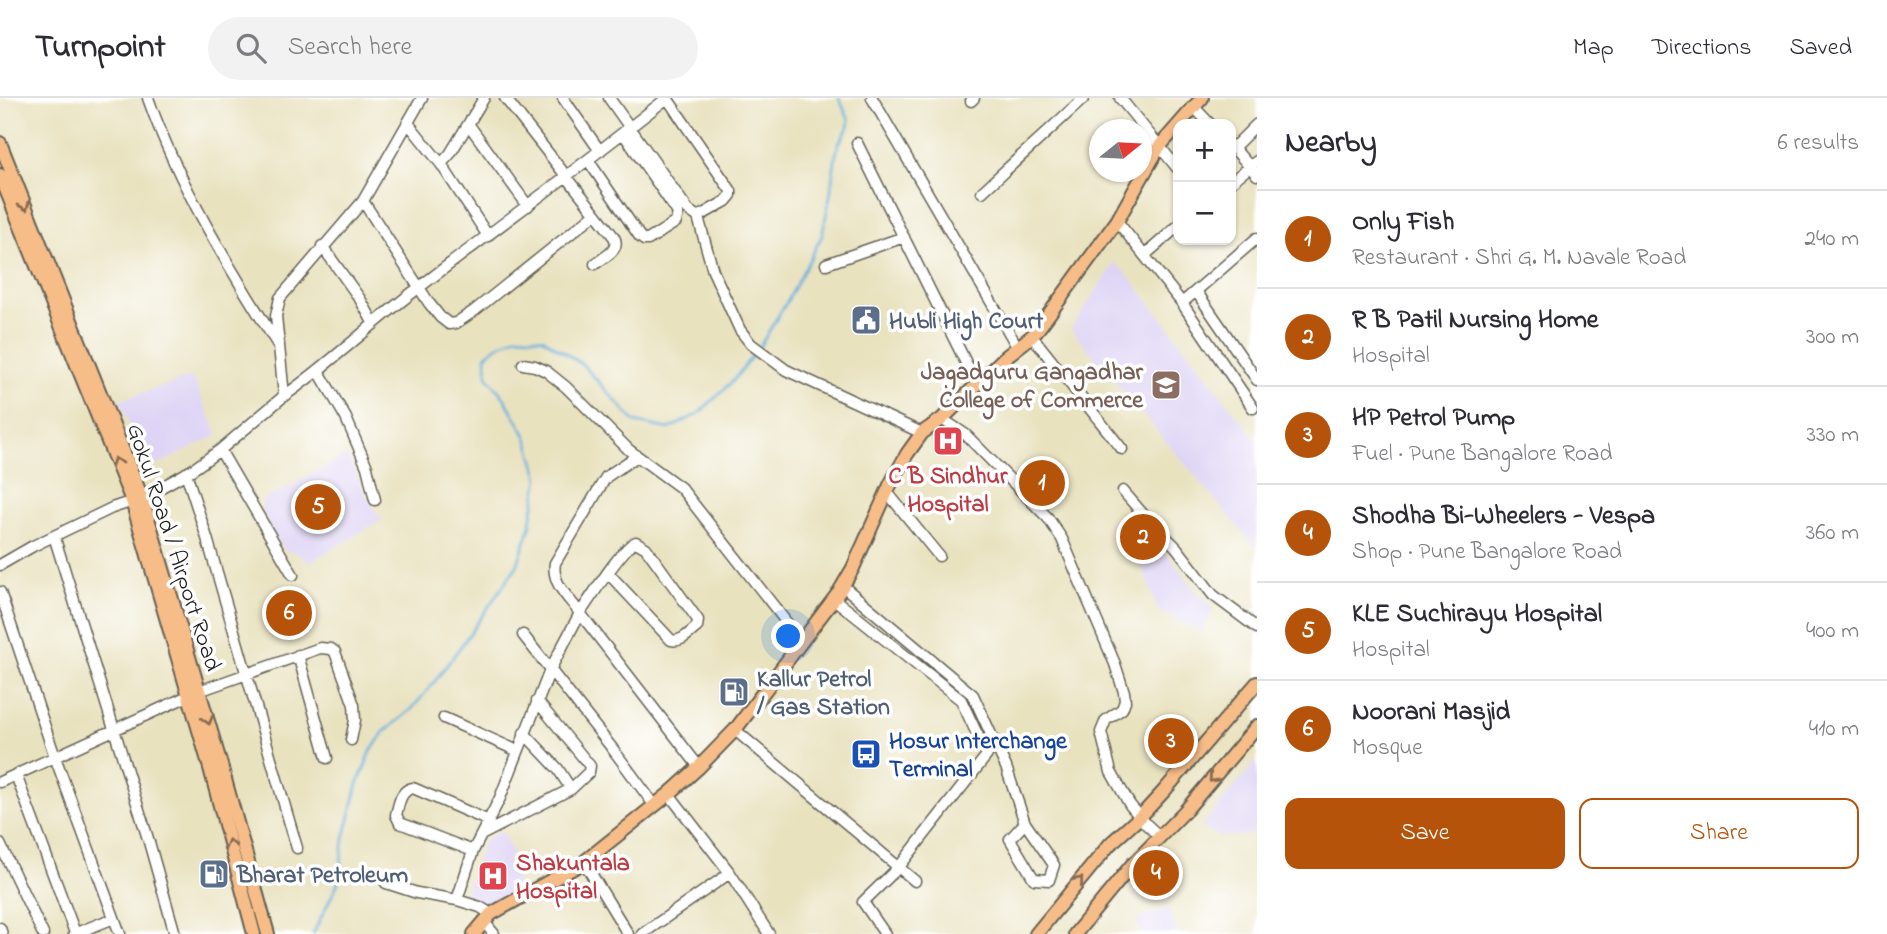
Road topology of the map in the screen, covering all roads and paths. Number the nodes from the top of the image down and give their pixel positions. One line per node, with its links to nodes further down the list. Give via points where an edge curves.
1 (148, 98): 49 (street, via 174,163)
2 (422, 98): 13 (street)
3 (484, 98): 15 (street)
4 (505, 98): 28 (street)
5 (564, 98): 22 (street)
6 (609, 98): 16 (street)
7 (667, 98): 16 (street); 34 (street, via 731,191 729,199)
8 (872, 98): 50 (street)
9 (1084, 98): 30 (street)
10 (1120, 98): 20 (street)
11 (1197, 101): 12 (street); 20 (main road)
12 (1207, 119)
13 (408, 123): 25 (street); 31 (street)
14 (1257, 124): 18 (street)
15 (469, 125): 25 (street); 32 (street)
16 (627, 131): 22 (street); 23 (street, via 678,213 676,222 644,240); 34 (street)
17 (857, 143): 38 (street)
18 (1236, 143)
19 (0, 145): 65 (main road, Gokul Road / Airport Road, one-way to 65)
20 (1159, 147): 24 (street); 35 (main road)
21 (1236, 150): 26 (street)
22 (600, 151): 23 (street)
23 (588, 160): 28 (street)
24 (1173, 163)
25 (441, 164): 37 (street)
26 (1255, 167): 29 (street)
27 (0, 175): 65 (main road, Gokul Road / Airport Road, one-way to 27)
28 (568, 176): 32 (street); 33 (street)
29 (1236, 179)
30 (982, 192)
31 (363, 201): 40 (street); 44 (street)
32 (528, 206): 37 (street)
33 (595, 214): 42 (street, via 617,242); 44 (street, via 456,323 440,317)
34 (698, 217): 58 (street, via 713,271 751,344 778,365)
35 (1117, 221): 41 (street); 48 (main road)
36 (1173, 230): 41 (street)
37 (488, 236): 44 (street)
38 (904, 237): 43 (street); 54 (street)
39 (1257, 238): 45 (street)
40 (322, 246): 47 (street); 49 (street, via 280,298 276,316)
41 (1145, 255): 46 (street)
42 (595, 264)
43 (826, 264)
44 (418, 288): 47 (street)
45 (1196, 291): 46 (street); 53 (street)
46 (1182, 303): 56 (street)
47 (374, 324): 52 (street)
48 (1032, 336): 50 (main road); 59 (street)
49 (280, 348): 55 (street)
50 (1018, 348): 54 (main road)
51 (523, 364): 61 (street, via 546,371 566,387)
52 (318, 370): 55 (street); 66 (street, via 367,467)
53 (1257, 380)
54 (977, 385): 57 (main road)
55 (284, 396): 60 (street)
56 (1253, 408)
57 (943, 419): 58 (main road); 100 (street, via 966,435 1048,518 1062,539 1121,678 1125,701 1101,732 1111,772)
58 (922, 433): 64 (main road)
59 (1122, 449)
60 (220, 450): 62 (street); 71 (street)
61 (637, 456): 75 (street, via 606,477 555,564 558,584); 78 (street, via 681,488)
62 (186, 473): 65 (street); 81 (street)
63 (1123, 491): 76 (street, via 1213,595)
64 (887, 492): 68 (street); 72 (main road)
65 (137, 500): 67 (street); 83 (main road, Gokul Road / Airport Road)
66 (375, 500)
67 (54, 536): 69 (street); 87 (street)
68 (939, 556)
69 (0, 565)
70 (608, 573): 70 (street, via 631,544 642,544 699,624 678,641 671,640); 75 (street)
71 (293, 575)
72 (842, 586): 74 (main road); 102 (street, via 973,695)
73 (0, 592): 92 (street)
74 (834, 599): 78 (main road); 109 (street, via 961,701 987,755)
75 (580, 613): 80 (street); 94 (street)
76 (1257, 628)
77 (523, 635): 80 (street)
78 (802, 642): 88 (main road)
79 (298, 655): 81 (street); 90 (street, via 326,647 335,652 354,705); 93 (street)
80 (550, 670): 84 (street); 99 (street)
81 (247, 673): 83 (street); 106 (street)
82 (1257, 683): 100 (main road)
83 (194, 693): 87 (street); 122 (main road, Gokul Road / Airport Road, one-way to 83); 123 (main road, Gokul Road / Airport Road, one-way to 123)
84 (537, 701): 89 (street); 97 (street, via 590,766)
85 (444, 718): 91 (street)
86 (1257, 726): 104 (main road, one-way to 104)
87 (115, 730): 92 (street); 121 (street)
88 (735, 730): 94 (main road); 109 (street)
89 (524, 733): 91 (street); 97 (street)
90 (351, 740)
91 (517, 751): 101 (street)
92 (55, 757): 95 (street); 115 (street)
93 (327, 758)
94 (699, 766): 98 (main road)
95 (16, 775): 96 (street); 119 (street)
96 (1, 778)
97 (571, 789): 103 (street)
98 (669, 794): 99 (main road); 110 (street)
99 (655, 806): 108 (main road)
100 (1140, 817): 104 (street); 130 (main road, one-way to 100, via 1110,844)
101 (488, 821): 103 (street); 107 (street, via 413,788 403,793 396,815 400,823)
102 (1026, 823): 102 (street, via 1054,865 1049,880 1034,880 1010,839)
103 (481, 835): 107 (street)
104 (1160, 837): 131 (main road)
105 (0, 844): 118 (street)
106 (297, 848)
107 (473, 851): 113 (street)
108 (584, 862): 114 (main road); 126 (street)
109 (899, 867): 111 (street); 129 (street, via 863,902)
110 (730, 873): 127 (street); 128 (street)
111 (915, 881)
112 (386, 883): 113 (street)
113 (457, 900): 114 (street, via 480,907)
114 (488, 918): 124 (main road); 125 (street)
115 (114, 919): 119 (street); 120 (street)
116 (0, 928): 117 (street)
117 (2, 934)
118 (43, 934)
119 (74, 934)
120 (120, 934)
121 (175, 934)
122 (254, 934)
123 (268, 934)
124 (474, 934)
125 (494, 934)
126 (628, 934)
127 (642, 934)
128 (769, 934)
129 (885, 934)
130 (1036, 934)
131 (1075, 934)

